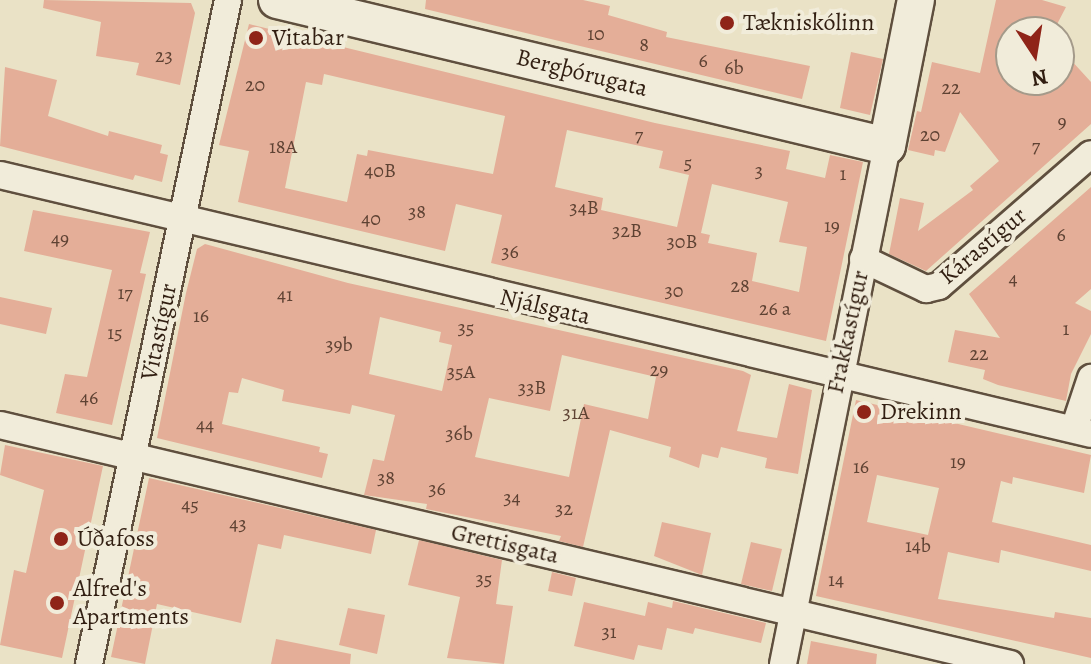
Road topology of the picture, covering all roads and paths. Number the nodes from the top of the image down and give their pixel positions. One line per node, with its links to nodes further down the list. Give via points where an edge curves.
1 (228, 0): 7 (street, Vitastígur)
2 (277, 0): 4 (street, Bergþórugata)
3 (916, 0): 4 (street, Frakkastígur)
4 (887, 146): 8 (street, Frakkastígur)
5 (1091, 154): 8 (street, Kárastígur, via 939,286 926,289)
6 (0, 175): 7 (street, Njálsgata)
7 (182, 219): 9 (street, Njálsgata); 13 (street, Vitastígur)
8 (863, 259): 9 (street, Frakkastígur)
9 (839, 377): 12 (street, Njálsgata); 14 (street, Frakkastígur)
10 (1091, 378): 12 (street)
11 (0, 425): 13 (street, Grettisgata)
12 (1082, 432)
13 (132, 456): 14 (street, Grettisgata); 15 (street, Vitastígur)
14 (794, 612): 16 (street, Frakkastígur); 17 (street, Grettisgata)
15 (89, 664)
16 (783, 664)
17 (1010, 664)

